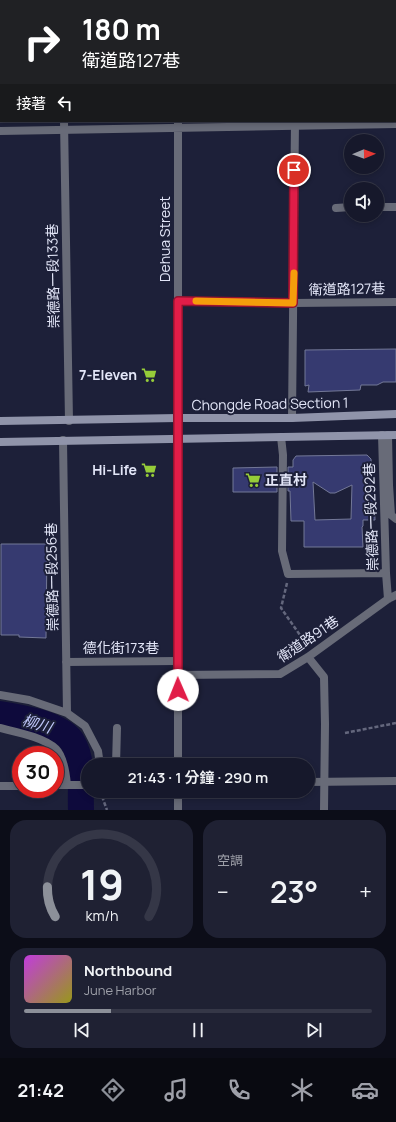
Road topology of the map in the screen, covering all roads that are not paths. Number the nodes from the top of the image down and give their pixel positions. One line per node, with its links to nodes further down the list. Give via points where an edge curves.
1 (64, 122): 5 (street, 崇德路一段133巷)
2 (295, 124): 3 (street); 4 (street); 13 (street)
3 (178, 125): 5 (street); 11 (street, Dehua Street)
4 (395, 125)
5 (64, 130): 6 (street); 17 (street, 崇德路一段133巷)
6 (0, 131)
7 (384, 207): 8 (street)
8 (396, 207)
9 (336, 208): 10 (street)
10 (344, 208)
11 (178, 301): 13 (street, 衛道路127巷); 15 (street, Dehua Street)
12 (396, 302): 13 (street, 衛道路127巷)
13 (293, 303): 16 (street)
14 (396, 414): 16 (main road, Chongde Road Section 1)
15 (178, 418): 16 (main road, Chongde Road Section 1); 17 (main road, Chongde Road Section 1); 21 (street, Dehua Street)
16 (292, 418)
17 (69, 421): 18 (main road, Chongde Road Section 1)
18 (0, 422)
19 (389, 435): 20 (main road); 24 (street, via 389,485 392,515); 25 (street, 崇德路一段292巷)
20 (282, 436): 21 (main road); 25 (street, via 282,551 288,574)
21 (178, 439): 22 (main road); 29 (street, Dehua Street)
22 (63, 440): 23 (main road); 30 (street, 崇德路一段256巷)
23 (0, 442)
24 (396, 519)
25 (386, 573): 27 (street, 崇德路一段292巷)
26 (396, 595): 27 (street, 衛道路91巷)
27 (388, 599): 28 (street, 衛道路91巷)
28 (310, 655): 31 (street, 衛道路91巷, via 280,674); 41 (street, via 324,677)
29 (177, 661): 30 (street, 德化街173巷); 31 (street, Dehua Street)
30 (66, 662): 33 (street, 崇德路一段256巷)
31 (177, 676): 38 (street, Dehua Street)
32 (0, 695): 33 (street, via 29,700)
33 (67, 712): 36 (street, via 85,726)
34 (0, 728): 43 (street, via 45,742 56,750 65,766)
35 (116, 728): 37 (street)
36 (99, 758)
37 (116, 758)
38 (178, 758)
39 (396, 780): 41 (street)
40 (315, 782): 41 (street)
41 (325, 782): 49 (street)
42 (64, 785): 43 (street)
43 (69, 785): 44 (street)
44 (81, 785)
45 (0, 786): 46 (street)
46 (12, 786)
47 (178, 798): 48 (street)
48 (178, 810)
49 (324, 810)

